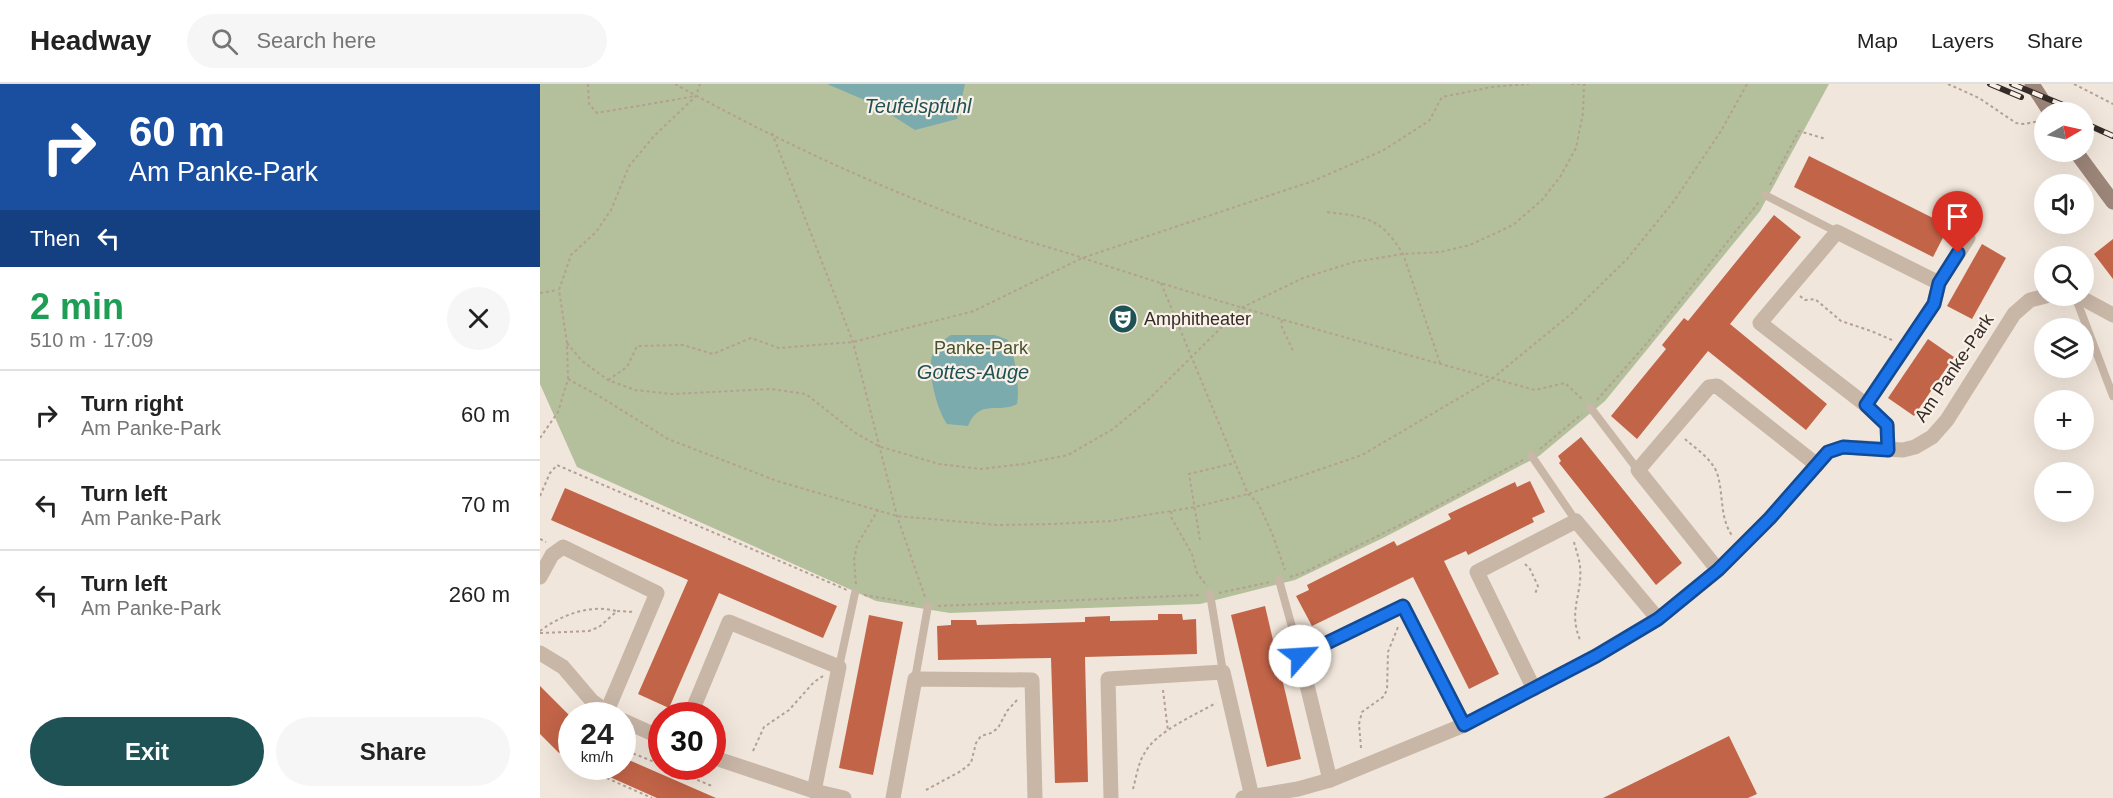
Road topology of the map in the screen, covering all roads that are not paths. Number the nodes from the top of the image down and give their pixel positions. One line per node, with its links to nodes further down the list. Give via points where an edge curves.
1 (2032, 84): 2 (street)
2 (2040, 102)
3 (2083, 162): 5 (street)
4 (1765, 195): 6 (lane)
5 (2113, 202)
6 (1837, 232): 8 (street); 14 (street, Am Panke-Park, via 1760,323)
7 (1968, 238): 8 (street)
8 (1939, 283): 14 (street, via 1934,304)
9 (2034, 299): 16 (street, Am Panke-Park, via 2014,314 1947,420 1932,437 1915,447)
10 (2094, 305): 12 (street)
11 (2081, 306): 13 (lane)
12 (2113, 315)
13 (2113, 396)
14 (1866, 405): 16 (street, Am Panke-Park, via 1887,425)
15 (1590, 407): 19 (lane)
16 (1888, 450): 18 (street, Am Panke-Park, via 1843,447 1828,452)
17 (1531, 455): 20 (lane)
18 (1817, 465): 19 (street, via 1718,386 1709,387); 21 (street, Am Panke-Park)
19 (1638, 470): 21 (street)
20 (1572, 523): 27 (street); 33 (street, via 1477,572)
21 (1718, 570): 27 (street, Am Panke-Park)
22 (540, 577): 35 (street, via 552,555 563,547 657,593)
23 (1280, 580): 29 (lane)
24 (855, 593): 30 (lane)
25 (1210, 594): 31 (lane)
26 (928, 606): 32 (lane)
27 (1658, 619): 33 (street, Am Panke-Park)
28 (540, 653): 34 (street, via 563,667)
29 (1300, 656): 37 (street, via 1403,606); 39 (street)
30 (839, 667): 36 (street, via 729,622); 40 (street)
31 (1224, 672): 41 (street); 45 (street, via 1108,679)
32 (915, 680): 43 (street); 44 (street, via 1032,680)
33 (1534, 689): 37 (street, Am Panke-Park)
34 (594, 702)
35 (614, 702)
36 (696, 702)
37 (1464, 725): 39 (street, Am Panke-Park)
38 (726, 762): 40 (street)
39 (1330, 780): 41 (street, Am Panke-Park)
40 (814, 791): 42 (street)
41 (1252, 797): 46 (street, Am Panke-Park)
42 (844, 798)
43 (893, 798)
44 (1035, 798)
45 (1111, 798)
46 (1243, 798)

